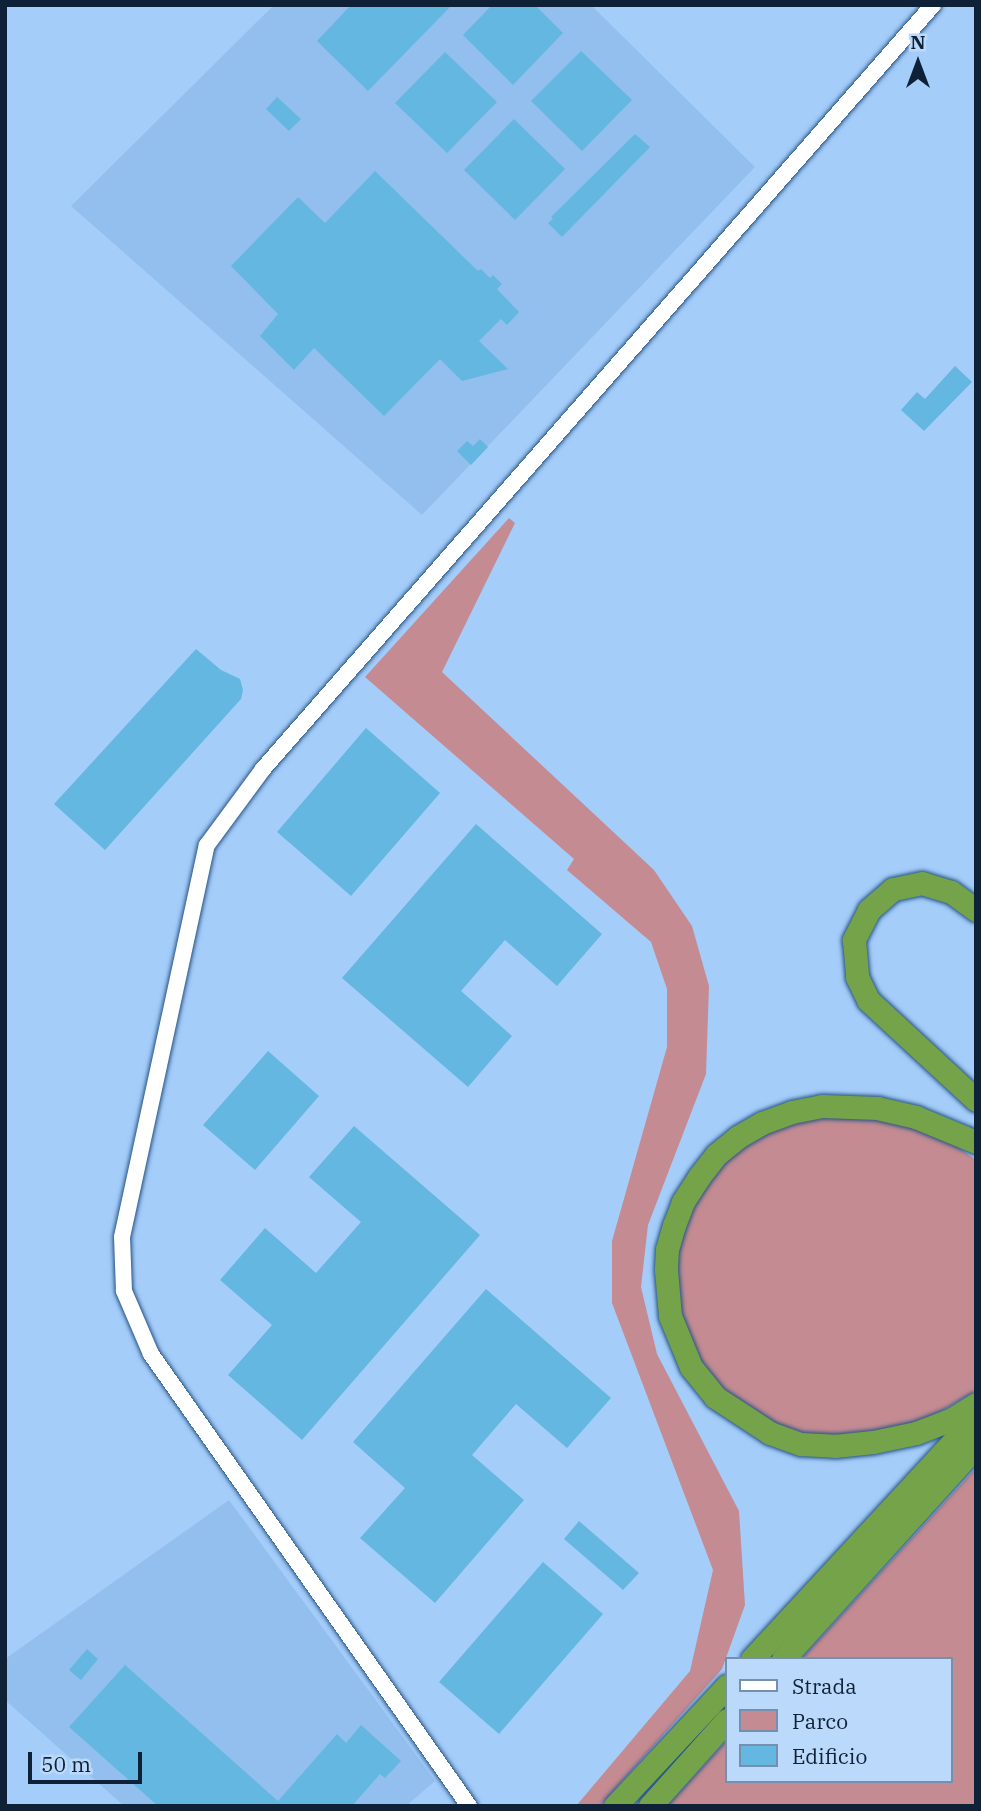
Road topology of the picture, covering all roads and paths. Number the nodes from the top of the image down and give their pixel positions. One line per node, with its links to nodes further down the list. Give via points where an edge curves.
1 (933, 5): 12 (street, via 263,769 207,845 122,1237 124,1291 151,1354)
2 (976, 910): 3 (highway, via 951,892 922,883 893,889 869,910 854,940 857,977 868,1000)
3 (976, 1100)
4 (976, 1142): 5 (highway, via 916,1117 878,1108 822,1106 762,1123 716,1155 688,1194 674,1224 666,1270 670,1317 691,1367 715,1397 770,1433 801,1444 873,1442 916,1433)
5 (976, 1404)
6 (976, 1417): 8 (highway)
7 (976, 1446): 9 (highway)
8 (754, 1657)
9 (785, 1657)
10 (726, 1687): 13 (highway)
11 (726, 1721): 14 (highway)
12 (468, 1806)
13 (615, 1806)
14 (650, 1806)

